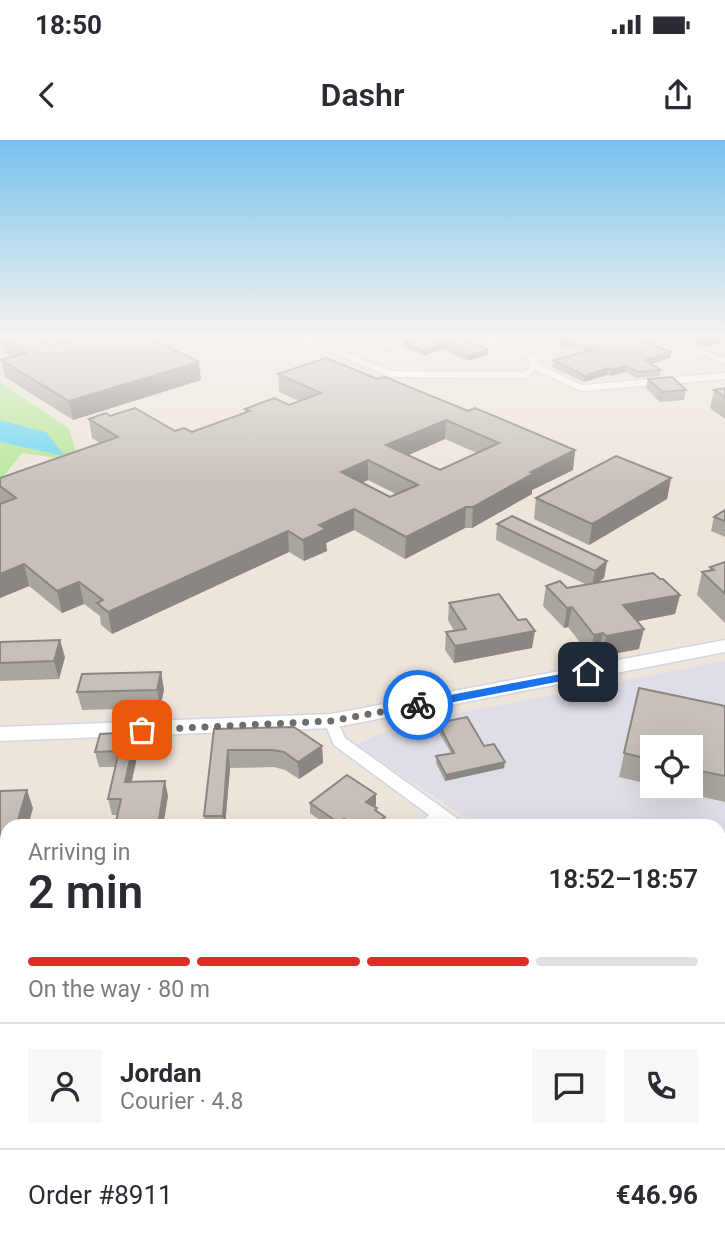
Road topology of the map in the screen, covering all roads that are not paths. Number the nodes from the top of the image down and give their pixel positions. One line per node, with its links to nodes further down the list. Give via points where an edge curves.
1 (577, 386): 2 (street)
2 (606, 386)
3 (725, 646): 4 (main road)
4 (331, 721): 5 (main road); 6 (street, via 339,741)
5 (0, 734)
6 (440, 815): 7 (street); 8 (street)
7 (435, 819)
8 (446, 819)

